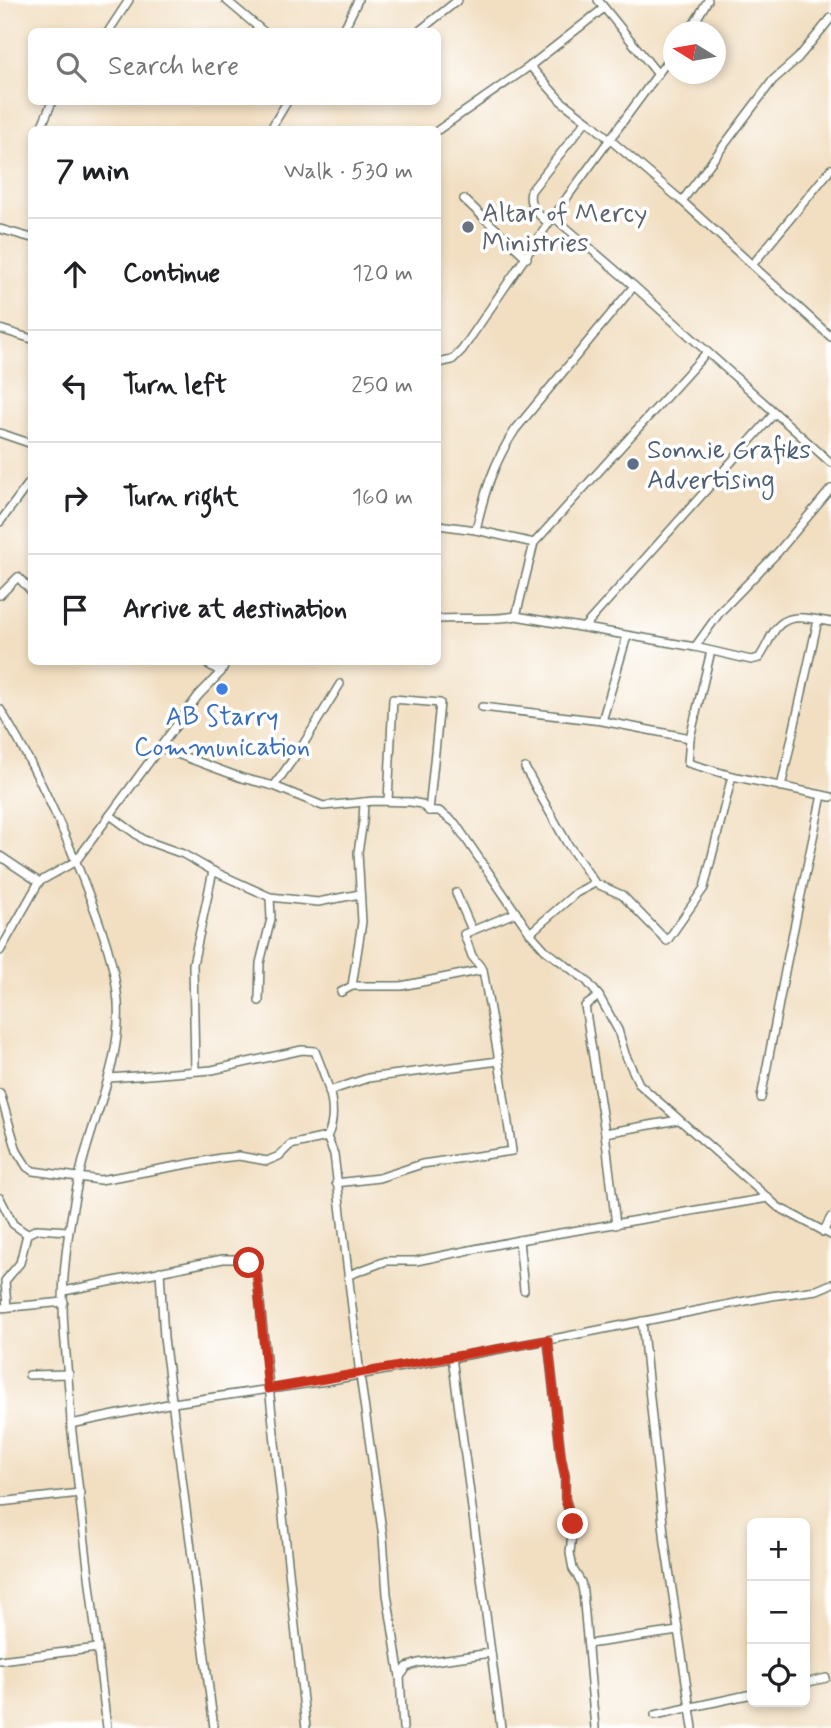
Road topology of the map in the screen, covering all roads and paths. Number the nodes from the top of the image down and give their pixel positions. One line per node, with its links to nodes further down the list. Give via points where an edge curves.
1 (129, 0): 10 (street)
2 (226, 0): 11 (street)
3 (358, 0): 12 (street)
4 (458, 0): 13 (street)
5 (598, 0): 7 (street)
6 (708, 0): 9 (street)
7 (604, 8): 15 (street); 16 (street)
8 (831, 18): 26 (street, via 773,80)
9 (696, 21)
10 (111, 28)
11 (259, 28)
12 (343, 28)
13 (423, 28)
14 (663, 65): 16 (street)
15 (530, 66): 19 (street, via 561,102); 22 (street)
16 (657, 72): 23 (street)
17 (51, 105): 20 (street)
18 (285, 105): 21 (street)
19 (586, 121): 23 (street); 27 (street, via 531,191 532,206)
20 (42, 126)
21 (272, 126)
22 (441, 129)
23 (609, 140): 26 (street); 27 (street)
24 (831, 169): 31 (street)
25 (464, 199): 30 (street)
26 (682, 201): 31 (street)
27 (552, 221): 30 (street); 32 (street)
28 (0, 229): 29 (street)
29 (28, 237)
30 (527, 258): 37 (street, via 455,358)
31 (753, 264): 34 (street)
32 (634, 286): 36 (street); 46 (street, via 508,441 491,474)
33 (0, 330): 35 (street)
34 (831, 337)
35 (28, 339)
36 (707, 352): 38 (street); 47 (street)
37 (441, 362)
38 (774, 414): 41 (street); 54 (street)
39 (0, 433): 40 (street)
40 (28, 442)
41 (831, 463)
42 (28, 484): 44 (street)
43 (831, 489): 56 (street, via 720,612)
44 (0, 522)
45 (441, 525): 46 (street)
46 (476, 530): 47 (street)
47 (534, 543): 50 (street)
48 (28, 589): 49 (street, via 18,578)
49 (0, 596)
50 (516, 616): 51 (street); 54 (street)
51 (441, 620)
52 (818, 620): 53 (street); 57 (street, via 804,617 782,622 756,660); 70 (street)
53 (831, 622)
54 (584, 627): 55 (street)
55 (627, 636): 56 (street); 64 (street)
56 (695, 647): 57 (street)
57 (711, 651): 65 (street)
58 (209, 665): 60 (street)
59 (224, 665): 60 (street)
60 (221, 672): 66 (street)
61 (340, 684): 69 (street)
62 (482, 707): 64 (street)
63 (0, 709): 78 (street, via 26,752)
64 (602, 721): 65 (street)
65 (690, 738): 68 (street, via 688,763)
66 (162, 748): 69 (street); 76 (street)
67 (525, 768): 81 (street)
68 (732, 776): 70 (street); 81 (street, via 704,888 667,941 622,895)
69 (274, 786): 74 (street, via 323,806)
70 (781, 787): 71 (street)
71 (822, 795): 72 (street); 99 (street)
72 (831, 797)
73 (388, 801): 74 (street); 75 (street, via 421,804); 75 (street, via 393,699 440,703)
74 (364, 802): 82 (street, via 358,852)
75 (429, 811): 85 (street, via 439,811 455,823)
76 (110, 816): 78 (street); 79 (street, via 144,840)
77 (0, 856): 80 (street)
78 (76, 861): 80 (street); 96 (street, via 109,951 118,1002)
79 (213, 871): 84 (street); 95 (street, via 193,964)
80 (39, 882): 88 (street)
81 (595, 883): 87 (street, via 576,893)
82 (360, 894): 84 (street, via 317,902); 90 (street, via 362,922)
83 (456, 894): 86 (street)
84 (270, 897): 93 (street)
85 (515, 913): 86 (street); 87 (street)
86 (472, 930): 89 (street, via 464,934)
87 (530, 933): 92 (street)
88 (0, 951)
89 (483, 970): 90 (street, via 401,986); 94 (street)
90 (352, 986): 91 (street)
91 (341, 992)
92 (599, 996): 100 (street, via 639,1084); 101 (street, via 584,1006)
93 (259, 1001)
94 (499, 1061): 97 (street, via 368,1078); 104 (street, via 512,1152 422,1164 379,1178)
95 (195, 1070): 96 (street); 97 (street, via 315,1051)
96 (110, 1078): 103 (street)
97 (329, 1091): 102 (street, via 333,1119)
98 (0, 1093): 103 (street, via 13,1141 27,1167)
99 (761, 1098)
100 (678, 1120): 101 (street); 106 (street)
101 (605, 1133): 108 (street)
102 (327, 1137): 103 (street, via 290,1145 267,1161 239,1156 100,1180); 104 (street, via 334,1154)
103 (78, 1178): 109 (street)
104 (336, 1183): 114 (street)
105 (0, 1198): 111 (street, via 13,1224)
106 (768, 1198): 108 (street); 110 (street)
107 (831, 1217): 110 (street)
108 (616, 1225): 112 (street)
109 (68, 1231): 111 (street, via 37,1229); 117 (street)
110 (827, 1233)
111 (27, 1234): 119 (street, via 20,1263 5,1281)
112 (519, 1240): 114 (street, via 416,1261 386,1261); 116 (street)
113 (160, 1271): 117 (street); 126 (street, via 223,1259 253,1261); 127 (street)
114 (349, 1275): 124 (street)
115 (831, 1286): 120 (street)
116 (524, 1290)
117 (64, 1291): 118 (street)
118 (64, 1302): 119 (street); 123 (street)
119 (3, 1308)
120 (642, 1321): 121 (street); 131 (street, via 660,1507)
121 (548, 1340): 122 (street); 132 (street, via 565,1499 573,1524 570,1553 581,1582)
122 (453, 1357): 124 (street); 134 (street)
123 (69, 1374): 125 (street); 128 (street)
124 (360, 1374): 126 (street); 136 (street)
125 (29, 1375)
126 (268, 1389): 127 (street); 144 (street)
127 (173, 1403): 128 (street); 143 (street)
128 (71, 1424): 129 (street)
129 (80, 1493): 130 (street); 133 (street)
130 (0, 1502)
131 (678, 1631): 132 (street); 140 (street)
132 (588, 1644): 147 (street)
133 (98, 1648): 135 (street); 142 (street)
134 (491, 1653): 136 (street, via 418,1663); 146 (street)
135 (0, 1660)
136 (400, 1677): 145 (street)
137 (826, 1678): 138 (street)
138 (810, 1683)
139 (747, 1695): 140 (street)
140 (690, 1707): 141 (street); 148 (street)
141 (655, 1715)
142 (107, 1728)
143 (214, 1728)
144 (306, 1728)
145 (403, 1728)
146 (501, 1728)
147 (595, 1728)
148 (693, 1728)

